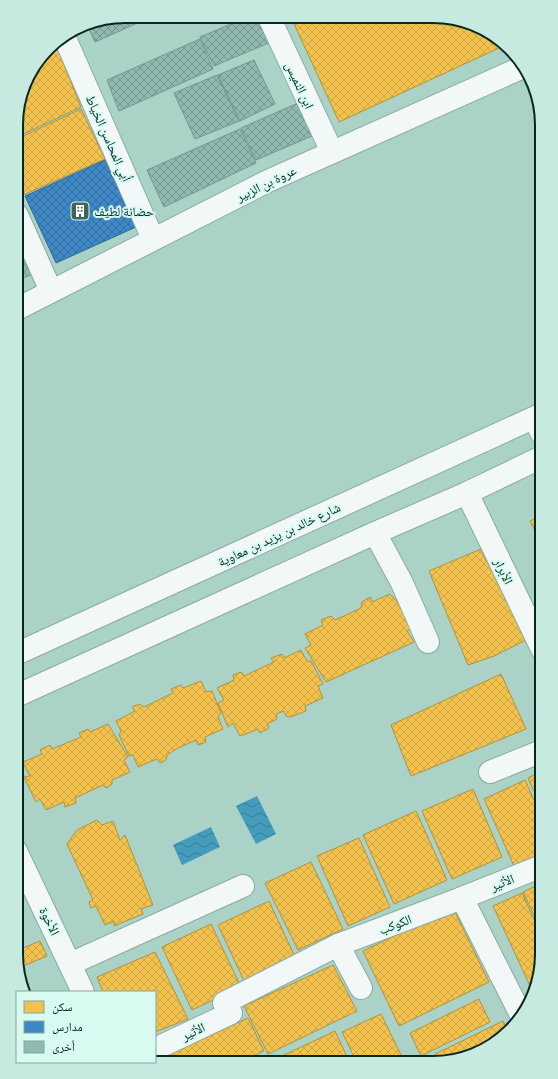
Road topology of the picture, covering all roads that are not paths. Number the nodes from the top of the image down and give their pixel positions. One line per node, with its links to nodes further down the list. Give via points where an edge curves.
1 (272, 23): 4 (street, ابن النميس)
2 (67, 42): 6 (street, أبي المحاسن الخياط)
3 (518, 69): 4 (street, عروة بن الزبير)
4 (332, 152): 6 (street, عروة بن الزبير)
5 (23, 228): 7 (street)
6 (153, 239): 7 (street, عروة بن الزبير)
7 (51, 291): 8 (street, عروة بن الزبير)
8 (23, 306)
9 (535, 424): 15 (street, شارع خالد بن يزيد بن معاوية)
10 (535, 460): 11 (street)
11 (467, 493): 12 (street); 13 (street, الأبرار)
12 (375, 533): 14 (street, via 402,583); 16 (street)
13 (535, 634)
14 (428, 642)
15 (23, 651)
16 (23, 693)
17 (535, 754): 18 (street)
18 (490, 772)
19 (23, 866): 24 (street, الأخوة)
20 (535, 869): 22 (street, الأثير)
21 (243, 886): 24 (street)
22 (462, 898): 23 (street, الكوكب); 27 (street)
23 (338, 945): 25 (street); 28 (street, الكوكب, via 224,1003)
24 (70, 964): 26 (street, الأخوة)
25 (361, 988)
26 (83, 991)
27 (518, 1010)
28 (231, 1013): 29 (street, الأثير)
29 (156, 1049)

